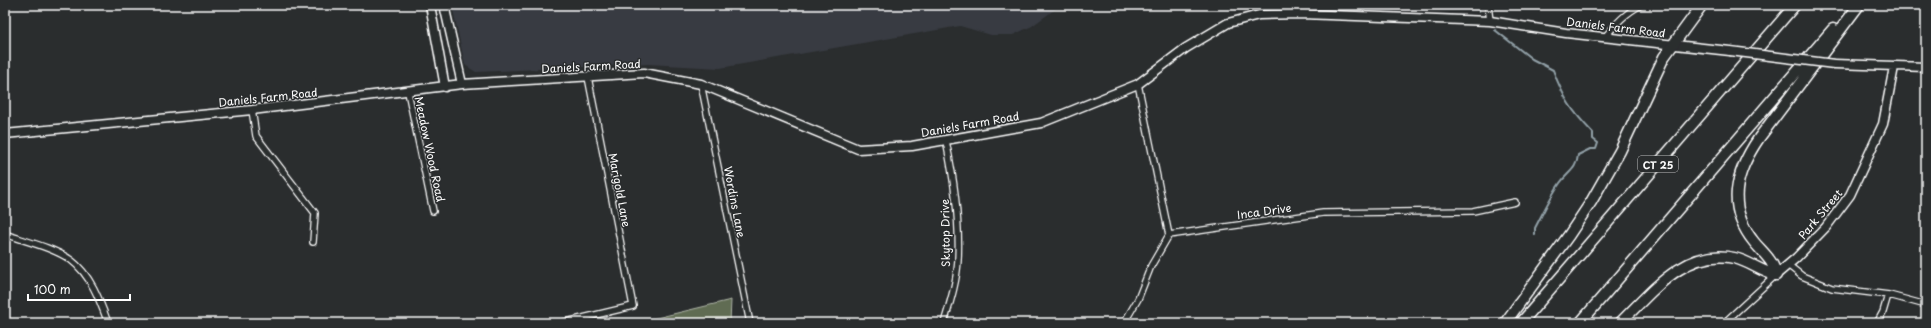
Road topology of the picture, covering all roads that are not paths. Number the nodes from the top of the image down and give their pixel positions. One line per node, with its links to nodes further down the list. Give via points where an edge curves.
1 (430, 5): 18 (main road)
2 (444, 5): 15 (main road)
3 (1488, 5): 9 (street)
4 (1641, 5): 10 (street, via 1631,10)
5 (1702, 5): 11 (highway)
6 (1795, 5): 38 (highway, CT 25)
7 (1854, 5): 39 (highway)
8 (1859, 5): 29 (highway, via 1759,138 1739,174 1736,199 1741,219 1750,237 1774,266)
9 (1490, 21): 10 (main road, Daniels Farm Road); 17 (main road, Daniels Farm Road, via 1302,14 1259,15 1228,23 1186,48)
10 (1605, 37): 11 (main road, Daniels Farm Road)
11 (1672, 45): 12 (main road, Daniels Farm Road, bridge, via 1834,64); 37 (highway, via 1602,185)
12 (1894, 67): 13 (main road, Daniels Farm Road); 28 (main road, Park Street, via 1883,124 1850,196 1826,227)
13 (1926, 67)
14 (588, 77): 15 (main road, Daniels Farm Road); 16 (main road, Daniels Farm Road, via 644,73); 33 (street, Marigold Lane, via 633,306)
15 (462, 84): 18 (main road, Daniels Farm Road)
16 (701, 84): 22 (main road, Daniels Farm Road, via 858,150); 34 (street, Wordins Lane)
17 (1138, 84): 22 (main road, Daniels Farm Road, via 1041,122); 26 (street)
18 (445, 87): 19 (main road, Daniels Farm Road)
19 (408, 92): 20 (main road, Daniels Farm Road); 24 (street, Meadow Wood Road)
20 (252, 110): 21 (main road, Daniels Farm Road); 27 (street, via 256,136 315,213)
21 (5, 134)
22 (946, 141): 35 (street, Skytop Drive, via 953,175 958,261)
23 (1515, 202): 26 (street, Inca Drive, via 1473,211 1323,213)
24 (432, 211)
25 (5, 234): 32 (street, via 60,254 71,261 89,280)
26 (1168, 234): 36 (street)
27 (313, 242)
28 (1788, 265): 29 (main road, Park Street); 30 (street, via 1802,276 1832,288)
29 (1776, 275): 40 (highway, via 1735,258 1718,256 1701,259 1677,270); 41 (street, Park Street)
30 (1888, 295): 31 (street); 42 (street)
31 (1926, 306)
32 (108, 323)
33 (562, 323)
34 (750, 323)
35 (944, 323)
36 (1124, 323)
37 (1505, 323)
38 (1521, 323)
39 (1580, 323)
40 (1620, 323)
41 (1724, 323)
42 (1877, 323)

